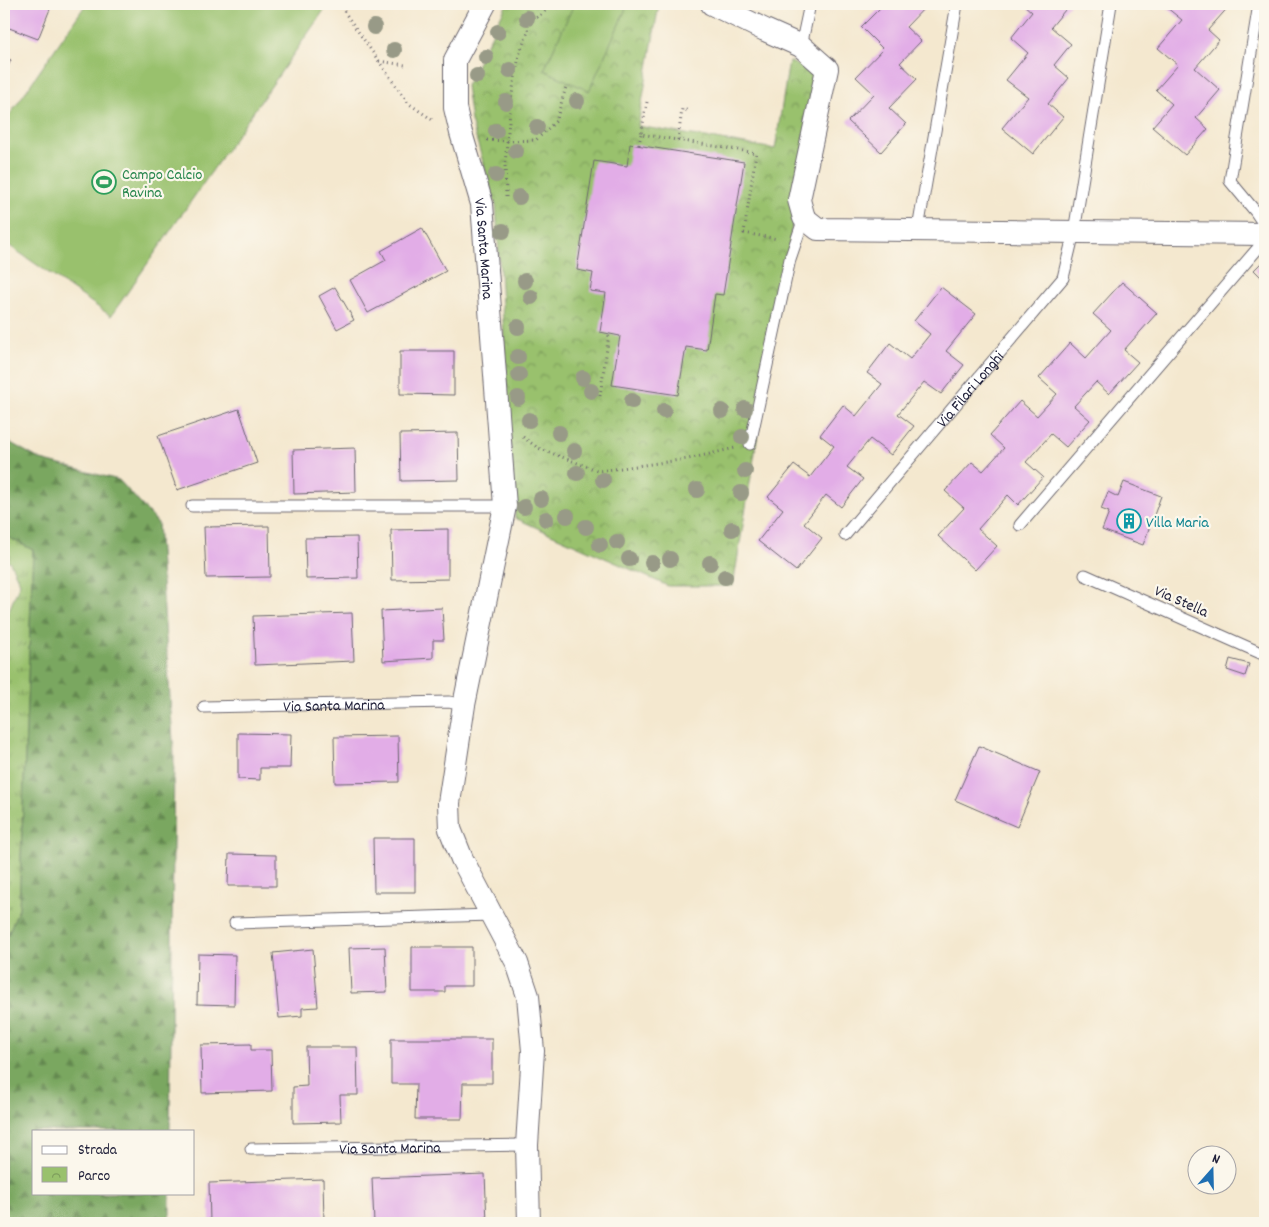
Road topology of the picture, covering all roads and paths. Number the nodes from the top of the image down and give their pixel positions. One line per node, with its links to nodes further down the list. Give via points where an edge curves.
1 (337, 4): 10 (path)
2 (485, 4): 16 (street, Via Santa Marina, via 455,60 455,108)
3 (554, 4): 19 (path, via 532,21 519,55)
4 (712, 4): 9 (street)
5 (810, 4): 9 (lane)
6 (957, 4): 24 (lane)
7 (1111, 4): 25 (lane, Via Filari Longhi)
8 (1259, 4): 23 (lane, via 1230,181)
9 (801, 46): 22 (street, via 827,69 799,200)
10 (378, 61): 11 (path); 15 (path, via 408,102)
11 (405, 65)
12 (566, 87): 19 (path, via 556,120 536,140)
13 (647, 102): 17 (path)
14 (689, 111): 18 (path, via 682,109)
15 (435, 122)
16 (461, 133): 19 (path, via 472,138); 34 (street, Via Santa Marina, via 482,204)
17 (641, 134): 18 (path); 20 (path)
18 (678, 140): 28 (path, via 756,153 744,234)
19 (507, 141): 21 (path)
20 (639, 146)
21 (506, 200)
22 (804, 218): 24 (street, via 818,229); 28 (lane)
23 (1265, 226)
24 (918, 229): 25 (street)
25 (1074, 232): 26 (street); 36 (lane, Via Filari Longhi, via 1063,278)
26 (1265, 234)
27 (1265, 240): 35 (lane)
28 (796, 242): 32 (lane)
29 (609, 334): 30 (path)
30 (600, 396)
31 (519, 434): 32 (path, via 538,448 599,471 688,459)
32 (750, 444)
33 (192, 506): 34 (lane)
34 (505, 506): 39 (street, Via Santa Marina)
35 (1020, 525)
36 (845, 535)
37 (1086, 575): 38 (lane, Via Stella)
38 (1265, 655)
39 (464, 705): 40 (lane, Via Santa Marina, via 449,702); 41 (street, Via Santa Marina, via 449,803 450,829)
40 (204, 706)
41 (491, 915): 42 (lane); 43 (street, Via Santa Marina, via 517,963 528,996 532,1052)
42 (235, 923)
43 (527, 1145): 44 (lane, Via Santa Marina); 45 (street, Via Santa Marina)
44 (251, 1149)
45 (529, 1223)

